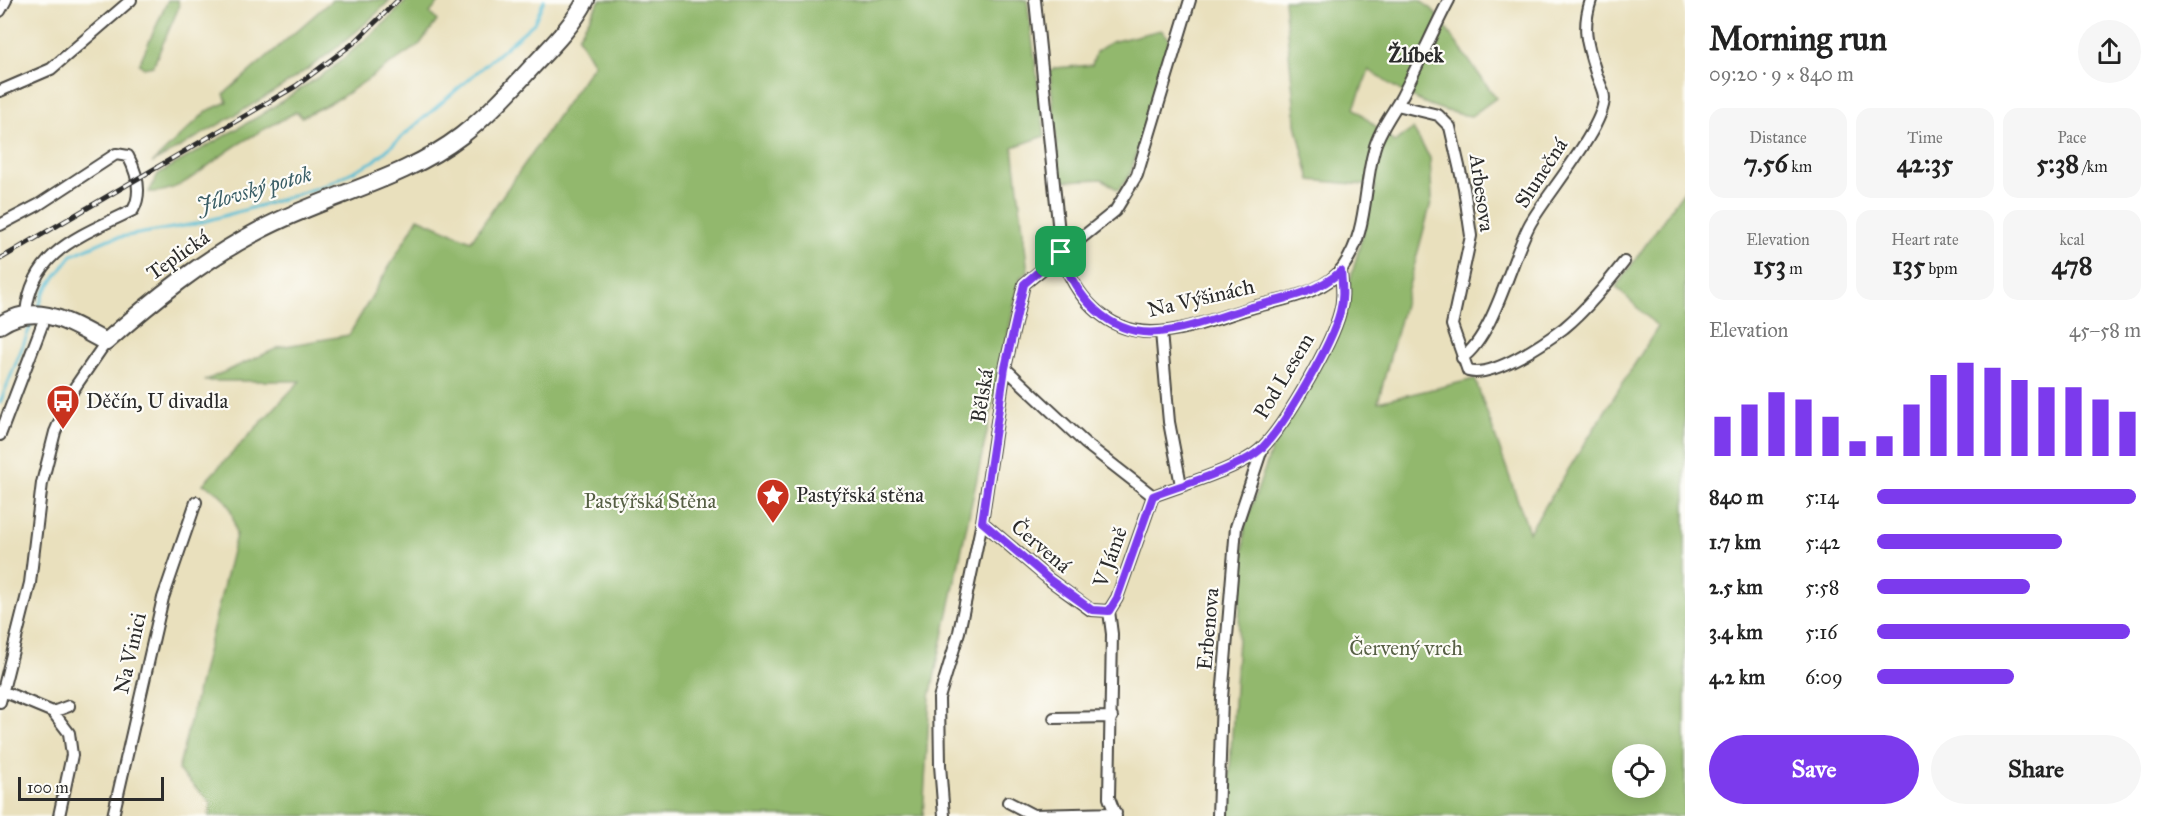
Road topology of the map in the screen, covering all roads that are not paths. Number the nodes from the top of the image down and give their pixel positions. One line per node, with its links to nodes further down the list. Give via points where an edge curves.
1 (6, 0): 8 (street)
2 (131, 0): 9 (street, via 51,69)
3 (586, 0): 18 (main road, Teplická, via 565,31 504,97 461,136 419,162 287,217 230,246 173,284)
4 (1035, 0): 12 (street, Na Výšinách)
5 (1190, 0): 12 (street, Bělská, via 1137,175 1115,211)
6 (1449, 0): 10 (street, Na Výšinách)
7 (1591, 0): 19 (street, Slunečná, via 1584,33 1604,98 1595,123 1530,224 1487,326)
8 (0, 11)
9 (0, 91)
10 (1399, 100): 14 (street, Na Výšinách, via 1374,149 1361,230); 19 (street, Arbesova, via 1438,116 1450,127 1471,236 1452,325)
11 (0, 225): 15 (street, via 116,154 128,156 140,186 133,210 73,238 56,251 27,298)
12 (1061, 252): 17 (street, Na Výšinách, via 1073,285 1099,314 1130,329); 20 (street, Bělská, via 1024,284)
13 (1624, 262): 19 (street, via 1565,327 1526,353 1479,374 1468,372)
14 (1341, 271): 17 (street, Na Výšinách, via 1308,292); 22 (street, Pod Lesem, via 1343,298 1333,331 1302,391)
15 (35, 317): 16 (main road); 18 (main road); 21 (street)
16 (0, 325)
17 (1161, 332): 23 (street, via 1169,422)
18 (106, 342): 28 (street, Teplická, via 73,390 55,432 42,483 30,583)
19 (1462, 358)
20 (1005, 368): 24 (street, via 1085,443); 26 (street, Bělská)
21 (0, 435)
22 (1262, 449): 23 (street, Pod Lesem, via 1219,472); 38 (street, Erbenova, via 1236,527 1222,698)
23 (1181, 485): 24 (street)
24 (1153, 496): 27 (street, V Jámě)
25 (196, 502): 36 (street, Na Vinici, via 163,598)
26 (982, 522): 27 (street, Červená, via 1092,610); 37 (street, Bělská, via 959,632 939,698)
27 (1109, 611): 31 (street, V Jámě)
28 (1, 694): 30 (street)
29 (69, 706): 30 (street)
30 (53, 712): 35 (street, via 69,733 72,755)
31 (1112, 717): 32 (street); 34 (street, V Jámě, via 1109,798)
32 (1054, 718)
33 (1008, 802): 34 (street, via 1033,815)
34 (1116, 814)
35 (60, 816)
36 (113, 816)
37 (944, 816)
38 (1218, 816)

